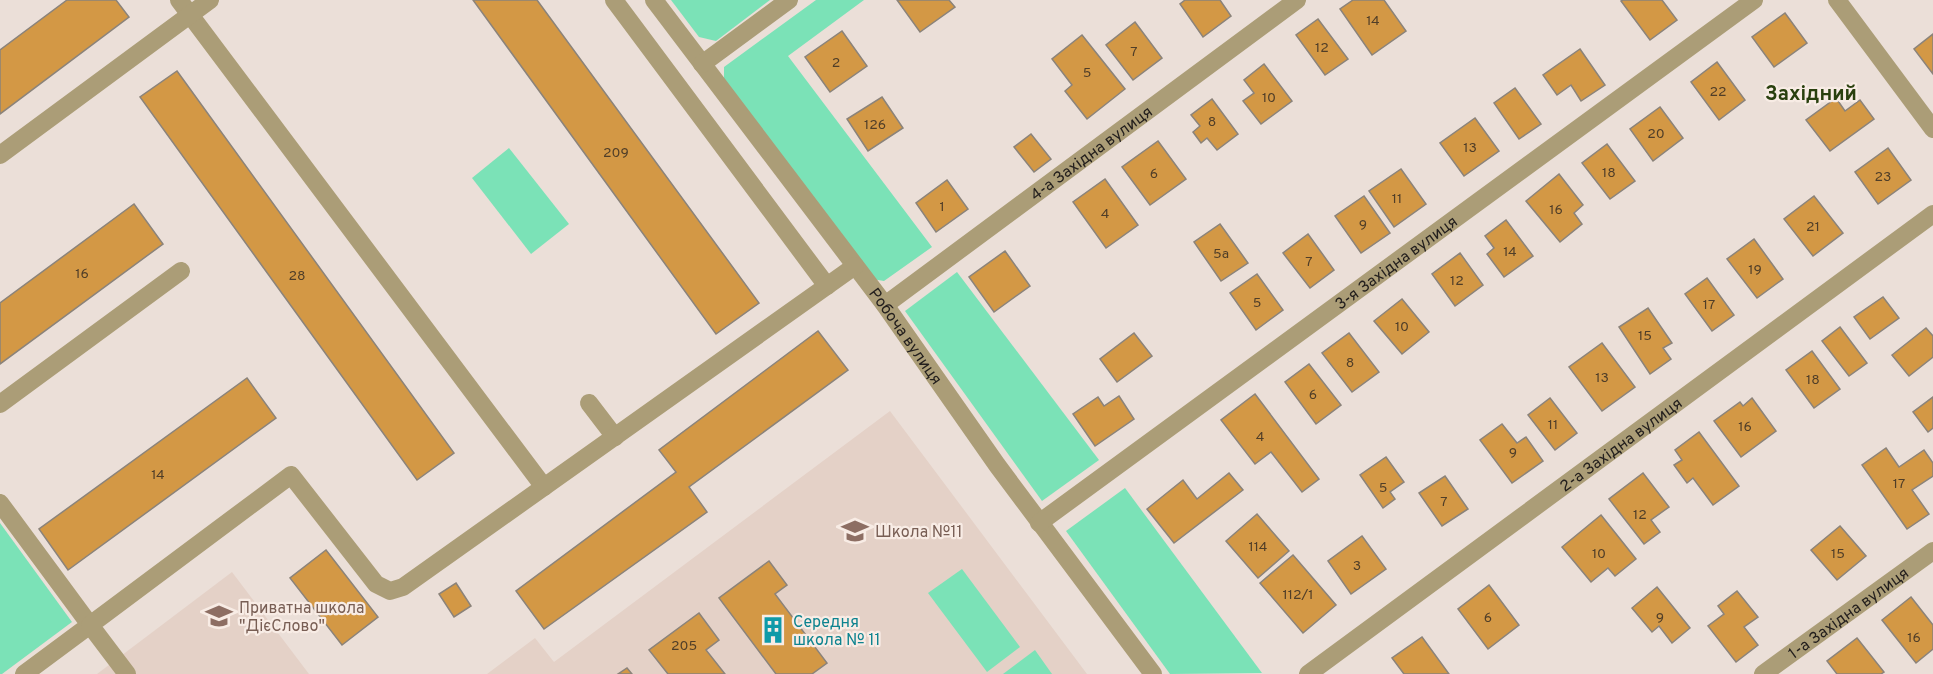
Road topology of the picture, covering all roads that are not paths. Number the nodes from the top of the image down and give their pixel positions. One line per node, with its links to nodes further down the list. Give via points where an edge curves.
1 (179, 0): 9 (street)
2 (210, 0): 9 (street)
3 (614, 0): 16 (street)
4 (654, 0): 10 (street, Робоча вулиця)
5 (789, 0): 10 (street)
6 (1297, 0): 17 (street, 4-а Західна вулиця)
7 (1754, 0): 23 (street, 3-я Західна вулиця)
8 (1837, 0): 11 (street)
9 (190, 15): 12 (street); 21 (street)
10 (702, 64): 14 (street, Робоча вулиця)
11 (1933, 129)
12 (0, 155)
13 (1933, 214): 29 (street, 2-а Західна вулиця)
14 (855, 266): 16 (street); 17 (street, Робоча вулиця)
15 (181, 271): 19 (street)
16 (827, 286): 20 (street)
17 (885, 305): 23 (street, Робоча вулиця)
18 (589, 403): 20 (street)
19 (0, 404)
20 (615, 437): 21 (street)
21 (544, 487): 25 (street, via 403,587 390,591 376,584 291,475)
22 (0, 503): 25 (street)
23 (1039, 523): 28 (street, Робоча вулиця)
24 (1933, 551): 30 (street, 1-а Західна вулиця)
25 (90, 625): 26 (street); 27 (street)
26 (24, 674)
27 (127, 674)
28 (1153, 674)
29 (1308, 674)
30 (1763, 674)

